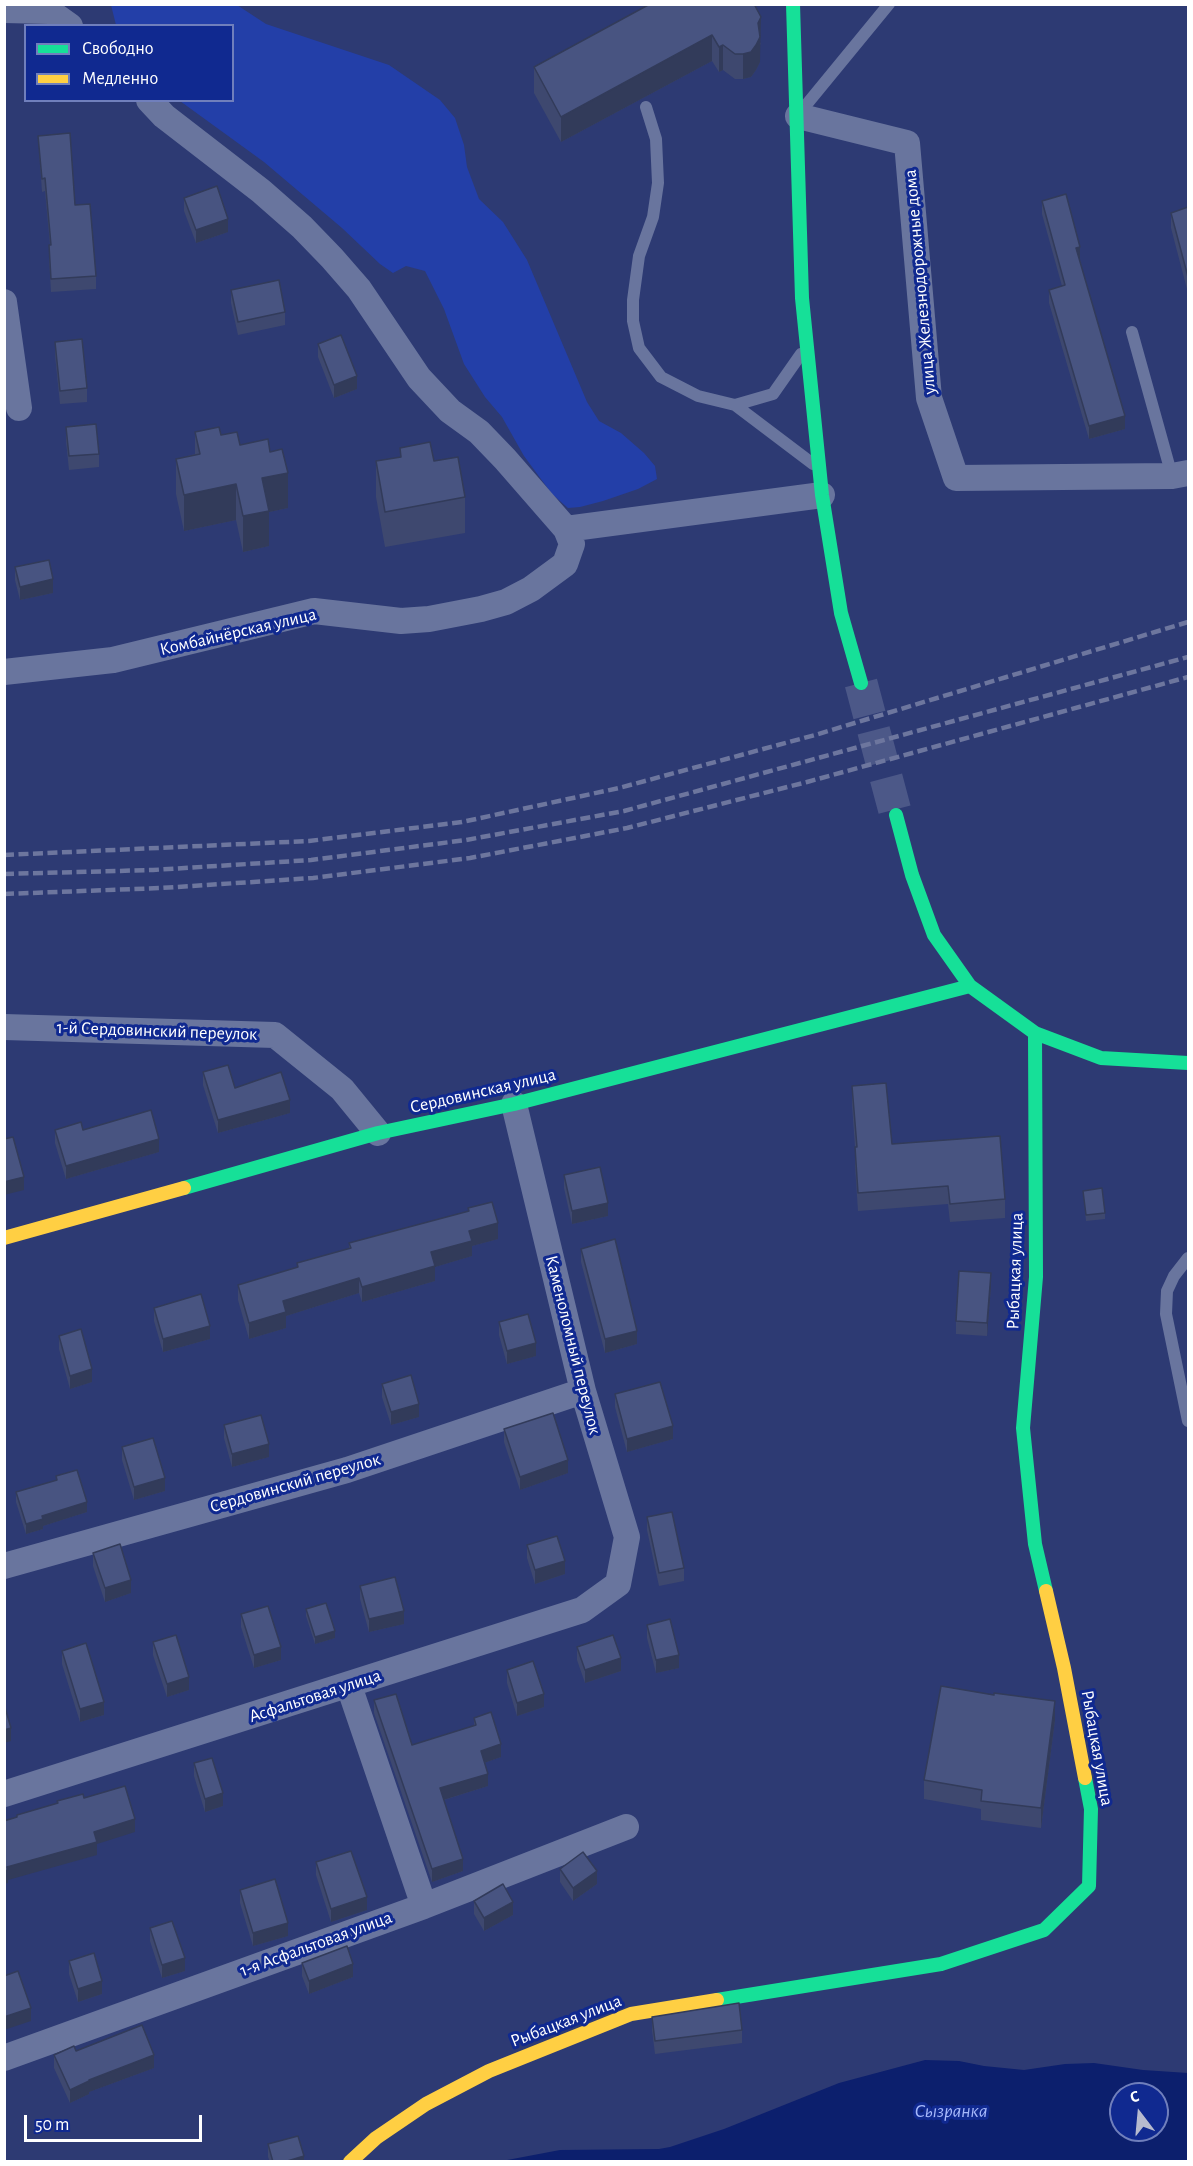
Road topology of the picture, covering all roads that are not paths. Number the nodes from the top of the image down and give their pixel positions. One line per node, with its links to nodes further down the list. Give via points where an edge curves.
1 (793, 4): 7 (street)
2 (889, 4): 7 (lane)
3 (5, 11): 4 (street, via 49,11)
4 (67, 24)
5 (151, 102): 16 (street, via 302,227 359,289 419,378 450,411 479,432)
6 (645, 107): 11 (lane, via 656,139 658,183 653,217 639,256 633,300 639,348 661,377 698,396)
7 (798, 116): 10 (street, via 802,298); 14 (street, улица Железнодорожные дома, via 907,143 929,398 956,478)
8 (4, 302): 12 (street)
9 (1132, 332): 14 (lane)
10 (807, 345): 11 (lane, via 773,394); 13 (street)
11 (735, 405): 13 (lane)
12 (19, 408)
13 (819, 468): 15 (street)
14 (1180, 475)
15 (822, 495): 16 (street); 18 (street, via 841,613)
16 (566, 529): 17 (street, Комбайнёрская улица, via 572,544 565,564 531,589 481,609 401,621 314,611 113,660)
17 (4, 672)
18 (861, 682)
19 (896, 814): 20 (street, via 912,875 934,935)
20 (970, 986): 22 (street); 24 (street, Сердовинская улица)
21 (4, 1027): 25 (street, 1-й Сердовинский переулок, via 275,1035 342,1089)
22 (1035, 1033): 23 (street, via 1101,1058); 37 (street, Рыбацкая улица, via 1036,1276 1023,1428 1035,1544 1091,1809 1089,1886 1044,1930 941,1964 631,2014 489,2071 426,2104 376,2138)
23 (1188, 1063)
24 (514, 1104): 25 (street, Сердовинская улица); 28 (street, Каменоломный переулок)
25 (378, 1133): 26 (street, Сердовинская улица)
26 (4, 1238)
27 (1188, 1258): 29 (lane, via 1167,1291 1166,1314)
28 (583, 1391): 30 (street, Сердовинский переулок, via 347,1470); 31 (street, Каменоломный переулок, via 627,1537)
29 (1188, 1422)
30 (4, 1566)
31 (618, 1584): 32 (street, Асфальтовая улица, via 582,1610)
32 (349, 1686): 33 (street, Асфальтовая улица); 35 (street)
33 (4, 1794)
34 (626, 1827): 35 (street, 1-я Асфальтовая улица)
35 (424, 1906): 36 (street, 1-я Асфальтовая улица)
36 (4, 2058)
37 (350, 2162)

